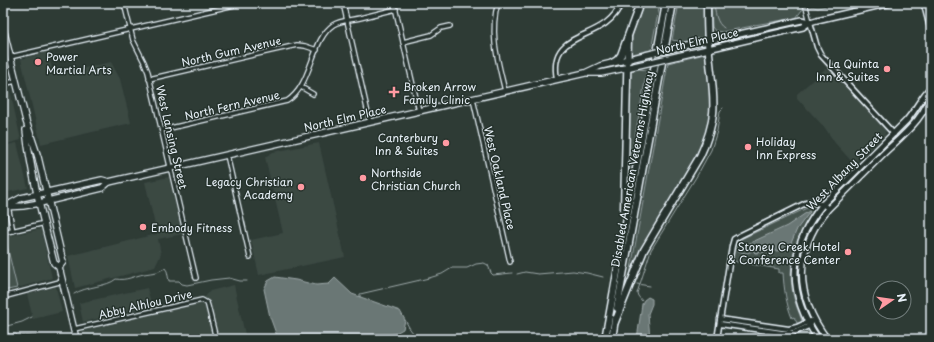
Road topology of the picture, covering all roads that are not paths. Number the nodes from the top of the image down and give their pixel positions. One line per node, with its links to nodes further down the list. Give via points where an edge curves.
1 (124, 3): 19 (street, West Lansing Street)
2 (243, 3): 19 (street)
3 (342, 3): 15 (street)
4 (394, 3): 14 (street)
5 (498, 3): 38 (street, via 494,16 494,33)
6 (621, 3): 32 (street, via 615,15 602,27 563,46 556,59)
7 (640, 3): 21 (highway)
8 (666, 3): 58 (highway, Disabled American Veterans Highway)
9 (673, 3): 68 (highway, Disabled American Veterans Highway)
10 (707, 3): 22 (highway)
11 (805, 3): 16 (street)
12 (890, 3): 16 (main road, North Elm Place)
13 (924, 3): 20 (main road)
14 (396, 9): 15 (street, North Fern Avenue); 23 (street)
15 (347, 21): 25 (street, North Fern Avenue, via 328,29); 43 (street)
16 (810, 22): 22 (main road, North Elm Place, via 802,20); 24 (main road, North Elm Place, via 803,27); 45 (street, via 821,55)
17 (450, 26): 23 (street, via 441,28 431,35)
18 (3, 28): 26 (main road)
19 (130, 29): 26 (street); 31 (street, West Lansing Street)
20 (931, 30)
21 (628, 38): 27 (highway); 28 (highway, via 619,58)
22 (708, 41): 24 (highway); 27 (main road, North Elm Place, bridge)
23 (403, 42): 41 (street)
24 (708, 49): 29 (main road, North Elm Place, bridge); 68 (highway, via 714,106 708,138 697,162 644,250)
25 (317, 50): 31 (street, North Gum Avenue, via 297,45); 36 (street, North Fern Avenue)
26 (10, 57): 33 (main road)
27 (629, 59): 28 (main road, North Elm Place); 29 (highway)
28 (612, 63): 30 (main road, North Elm Place)
29 (628, 67): 30 (main road, North Elm Place, via 601,73); 58 (highway)
30 (585, 73): 32 (main road, North Elm Place)
31 (149, 79): 44 (street, West Lansing Street)
32 (557, 79): 38 (main road, North Elm Place)
33 (16, 81): 34 (street); 42 (main road)
34 (3, 84)
35 (931, 86): 45 (main road, West Albany Street)
36 (300, 87): 39 (street); 44 (street, North Fern Avenue, via 292,97 281,103)
37 (931, 90): 46 (main road, West Albany Street, via 922,113)
38 (505, 91): 40 (main road, North Elm Place)
39 (313, 94)
40 (473, 99): 41 (main road, North Elm Place); 62 (street, West Oakland Place)
41 (420, 111): 43 (main road, North Elm Place)
42 (26, 122): 50 (main road); 51 (main road, via 29,159)
43 (370, 122): 47 (main road, North Elm Place)
44 (162, 130): 48 (street, West Lansing Street)
45 (894, 134): 46 (main road); 54 (main road, West Albany Street)
46 (899, 139): 56 (main road, West Albany Street)
47 (227, 155): 48 (main road, North Elm Place); 61 (street)
48 (170, 168): 49 (main road, North Elm Place); 64 (street, West Lansing Street)
49 (109, 182): 50 (main road, North Elm Place, via 102,180); 52 (main road, North Elm Place, via 102,188)
50 (46, 192): 51 (main road, North Elm Place); 52 (main road)
51 (38, 194): 53 (main road); 55 (main road, North Elm Place, via 21,198)
52 (49, 200): 53 (main road, North Elm Place); 63 (main road, via 62,262)
53 (40, 203): 55 (main road, North Elm Place); 57 (main road)
54 (823, 204): 56 (street); 69 (street, via 808,202 734,239); 70 (main road, West Albany Street, via 804,232 796,262 798,300)
55 (5, 206): 59 (street)
56 (828, 209): 67 (main road, West Albany Street, via 810,237 802,267 805,296)
57 (44, 223): 59 (street); 63 (main road, via 54,263)
58 (624, 228): 74 (highway, Disabled American Veterans Highway)
59 (14, 231): 60 (street)
60 (3, 233)
61 (250, 257)
62 (510, 262)
63 (59, 267): 65 (main road)
64 (196, 278)
65 (63, 281): 66 (street); 71 (main road)
66 (3, 297)
67 (814, 320): 70 (street); 78 (main road, West Albany Street)
68 (615, 322): 75 (highway, Disabled American Veterans Highway)
69 (720, 322): 70 (street, via 789,329); 76 (street)
70 (808, 324): 77 (main road, West Albany Street)
71 (74, 329): 72 (main road); 73 (street, Abby Alhlou Drive, via 202,300 207,303)
72 (76, 339)
73 (216, 339)
74 (605, 339)
75 (612, 339)
76 (717, 339)
77 (818, 339)
78 (828, 339)

